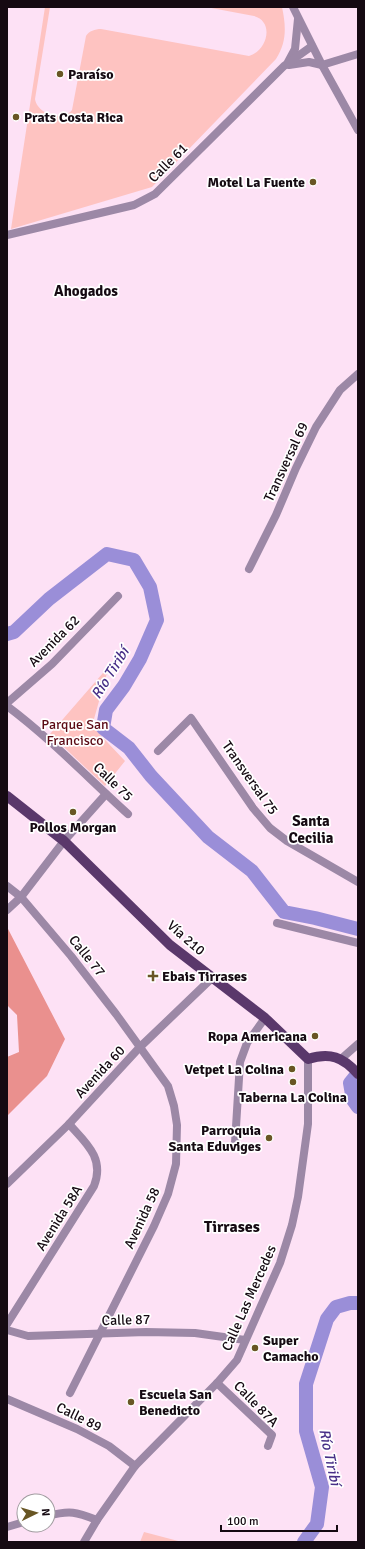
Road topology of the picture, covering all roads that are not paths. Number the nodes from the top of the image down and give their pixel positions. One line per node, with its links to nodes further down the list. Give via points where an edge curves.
1 (293, 7): 2 (street)
2 (298, 19): 3 (street); 6 (street, via 295,49)
3 (312, 46): 5 (street); 6 (street, Calle 61)
4 (358, 54): 5 (street)
5 (322, 65): 6 (street, via 309,62); 7 (street)
6 (284, 66): 8 (street, Calle 61, via 155,194 134,204)
7 (358, 130)
8 (7, 235)
9 (358, 374): 10 (street, Transversal 69, via 340,390 316,427)
10 (249, 569)
11 (118, 596): 12 (street, Avenida 62, via 52,664)
12 (7, 703)
13 (7, 706): 15 (street, Calle 75, via 32,724)
14 (158, 751): 19 (street, Transversal 75, via 191,718 253,808 270,828 287,841)
15 (106, 794): 17 (street, Calle 75); 18 (street)
16 (7, 796): 18 (main road, Vía 210)
17 (128, 814)
18 (64, 840): 21 (street); 25 (main road, Vía 210, via 170,945)
19 (358, 882)
20 (7, 886): 21 (street, Calle 77)
21 (21, 897): 22 (street); 28 (street, Calle 77, via 71,956)
22 (7, 910)
23 (277, 923): 24 (street)
24 (358, 943)
25 (212, 978): 26 (main road, Vía 210); 28 (street, Avenida 60)
26 (265, 1018): 29 (main road, Vía 210); 33 (street, via 247,1043 240,1062)
27 (358, 1044): 30 (street)
28 (139, 1048): 32 (street, Avenida 60); 37 (street, Avenida 58, via 168,1086 177,1125 176,1164 168,1194 154,1226)
29 (308, 1059): 30 (main road, via 328,1056); 38 (street, Calle Las Mercedes, via 308,1124 292,1225 280,1263)
30 (345, 1061): 31 (main road)
31 (358, 1074)
32 (69, 1124): 34 (street, Avenida 60); 35 (street, Avenida 58A, via 94,1154 97,1162 97,1179)
33 (235, 1142)
34 (7, 1184)
35 (7, 1324)
36 (7, 1330): 37 (street, Calle 87, via 28,1336)
37 (99, 1334): 38 (street, Calle 87, via 195,1333); 40 (street, Avenida 58)
38 (246, 1340): 39 (street, Calle Las Mercedes, via 237,1360)
39 (217, 1383): 42 (street, Calle 87A, via 272,1435); 43 (street, Calle Las Mercedes)
40 (70, 1393)
41 (7, 1399): 43 (street, Calle 89, via 77,1428 109,1446)
42 (268, 1446)
43 (135, 1466): 45 (street, Calle Las Mercedes)
44 (56, 1514): 45 (street, via 76,1512)
45 (97, 1520): 46 (street, Calle Las Mercedes)
46 (84, 1542)

